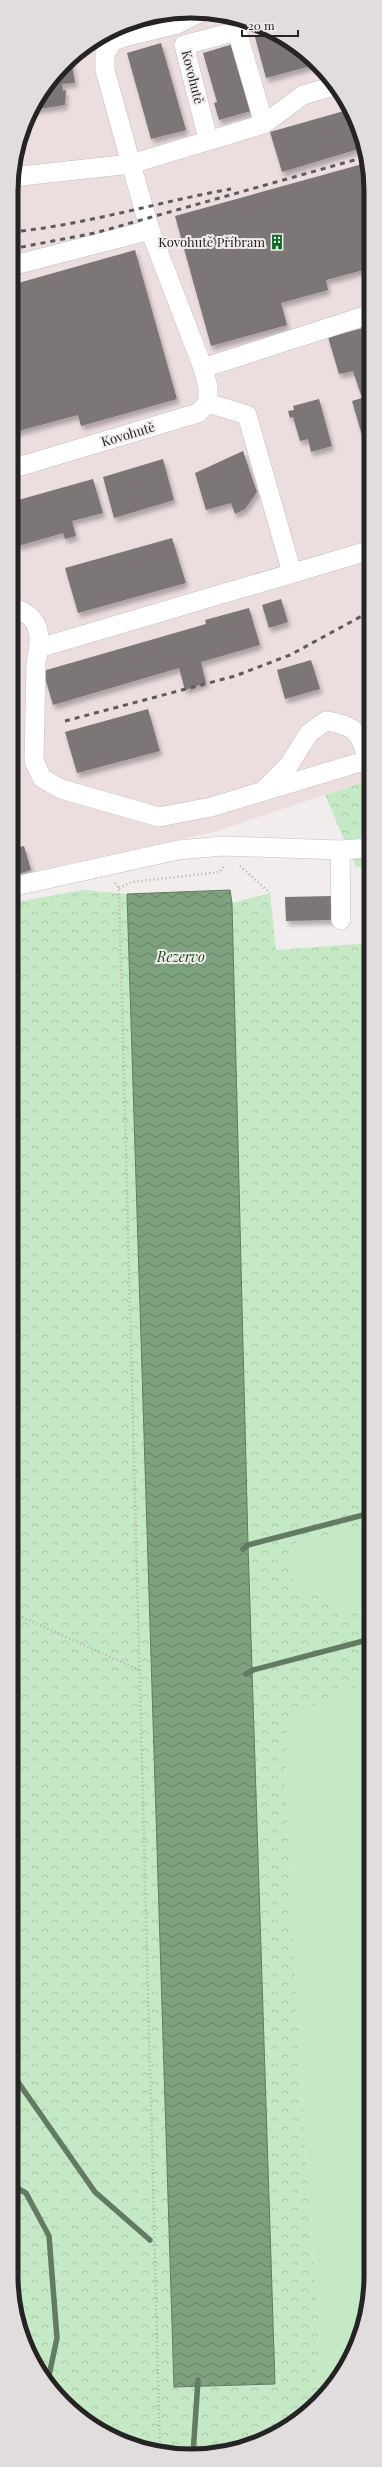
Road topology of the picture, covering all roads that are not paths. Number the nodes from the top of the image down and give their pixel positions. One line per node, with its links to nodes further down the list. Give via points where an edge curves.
1 (189, 18): 5 (street, via 177,24 124,36 112,42 105,54 105,70)
2 (329, 87): 3 (street, via 303,95)
3 (264, 124): 4 (street); 4 (street, Kovohutě, via 237,31 184,45)
4 (208, 139): 5 (street)
5 (130, 164): 6 (street); 7 (street)
6 (18, 176)
7 (150, 230): 8 (street); 10 (street)
8 (18, 264)
9 (364, 316): 10 (street)
10 (203, 368): 11 (street, via 208,388)
11 (208, 403): 12 (street, Kovohutě, via 198,413); 14 (street, via 247,415)
12 (18, 467)
13 (364, 552): 14 (street)
14 (292, 573): 16 (street)
15 (18, 609): 16 (street, via 33,618 39,631)
16 (39, 648): 19 (street, via 36,662 33,743 34,761 42,778 61,789 159,817 211,807)
17 (364, 744): 19 (street, via 362,738 345,724 326,720 309,733 290,764)
18 (364, 762): 19 (street)
19 (263, 791)
20 (364, 848): 21 (street)
21 (340, 850): 22 (street, via 178,850); 23 (street)
22 (18, 885)
23 (341, 920)

